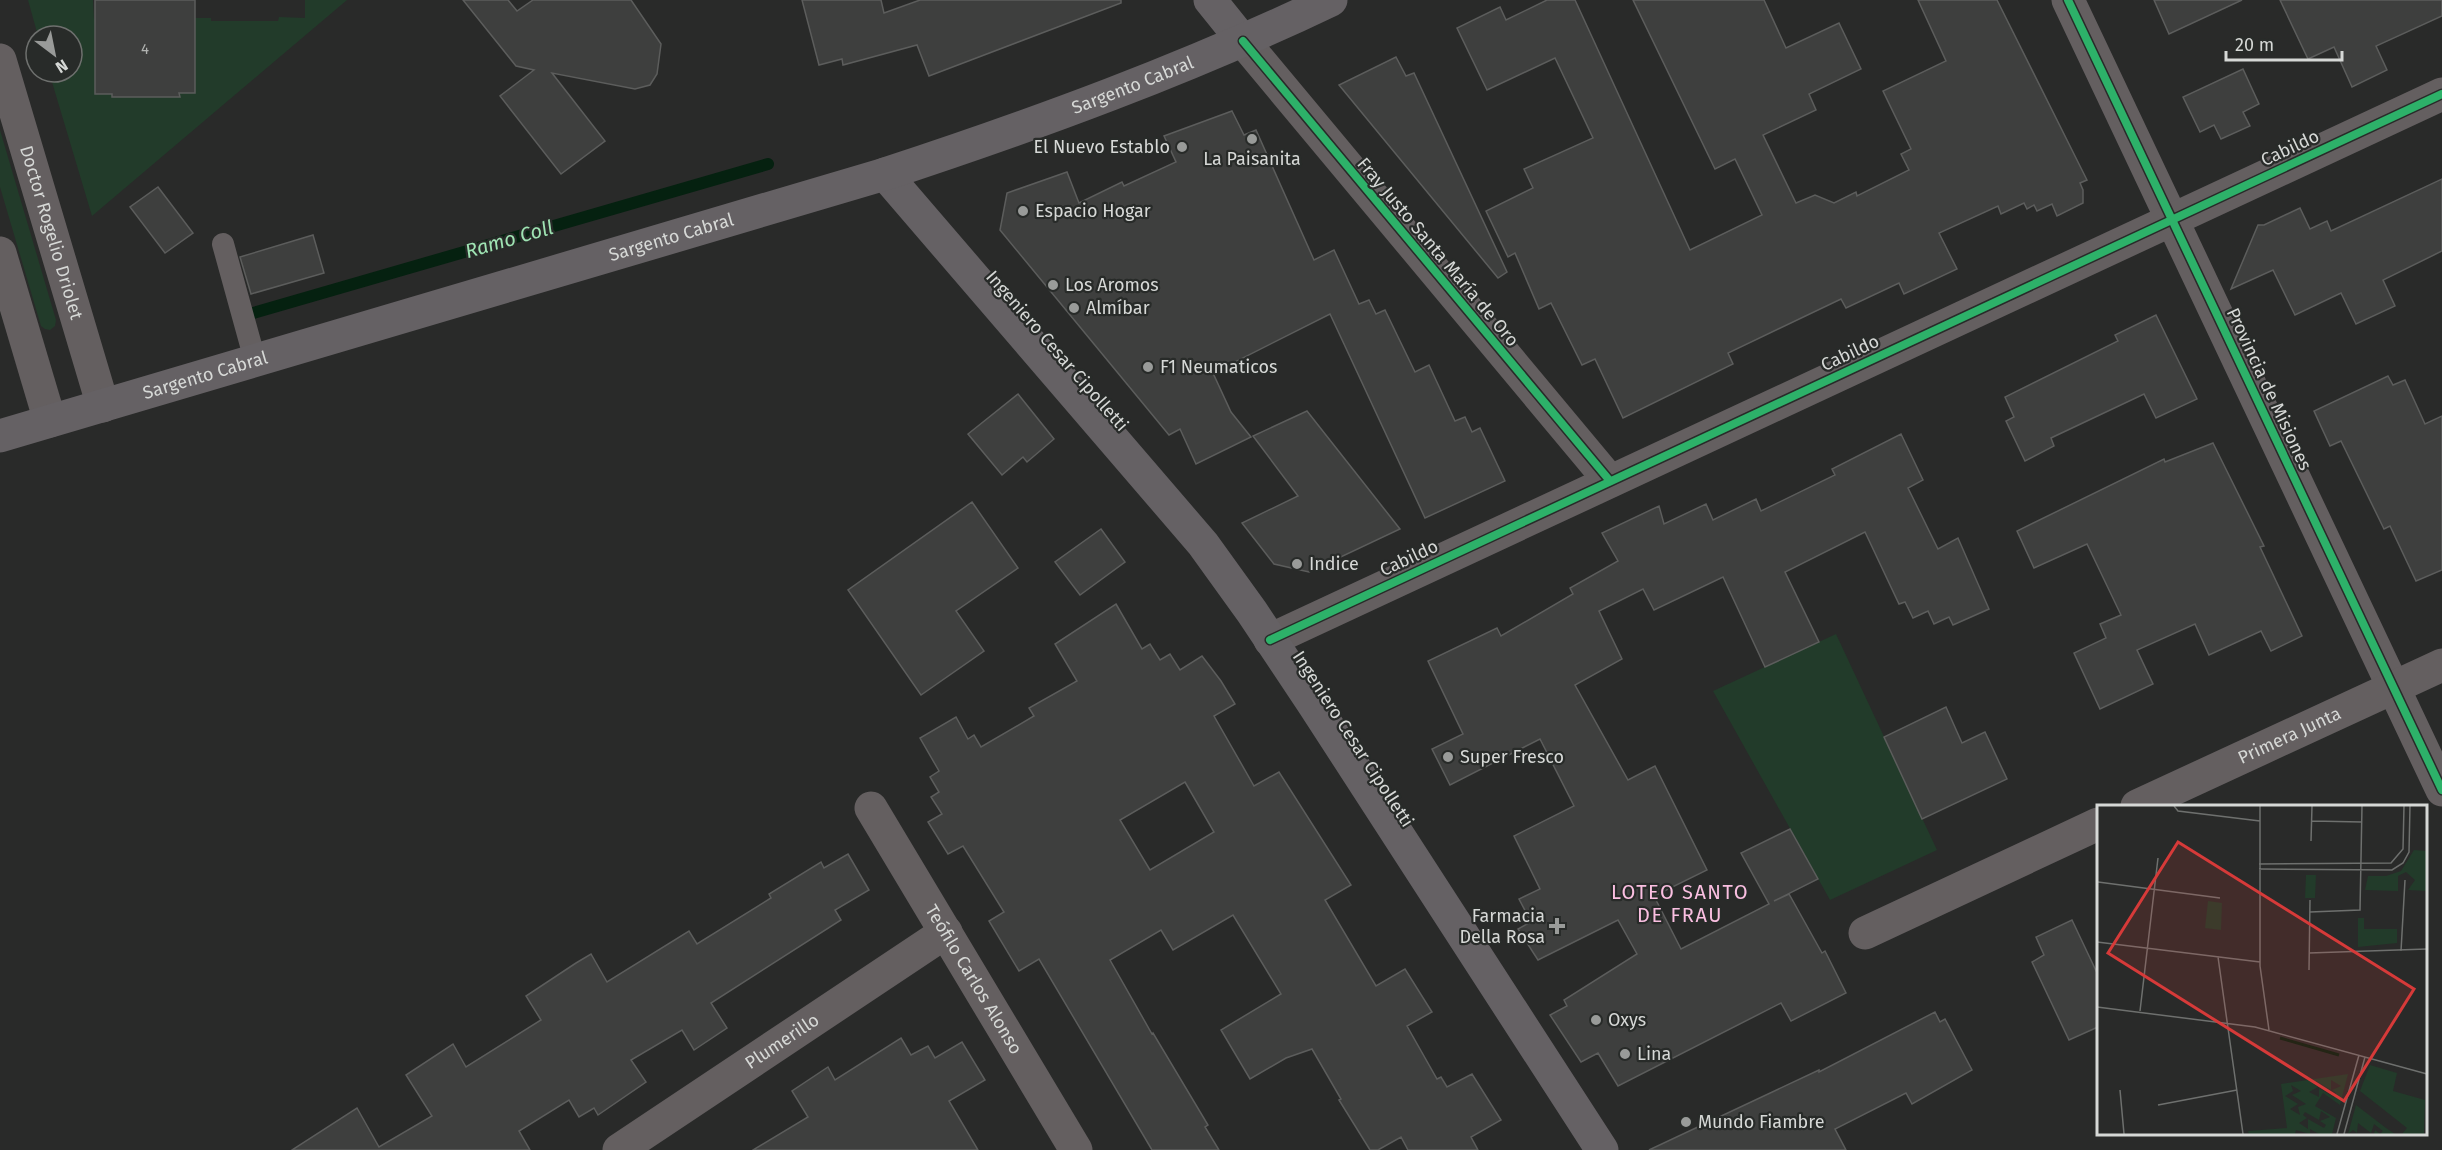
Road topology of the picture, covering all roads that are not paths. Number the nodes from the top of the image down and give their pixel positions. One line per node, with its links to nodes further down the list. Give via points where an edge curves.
1 (1210, 0): 4 (main road, Fray Justo Santa María de Oro)
2 (1331, 0): 4 (main road, Sargento Cabral)
3 (2068, 0): 8 (street, Provincia de Misiones)
4 (1243, 41): 7 (main road, Sargento Cabral, via 1028,126); 15 (street, Fray Justo Santa María de Oro)
5 (2, 73): 12 (street, Doctor Rogelio Driolet)
6 (2442, 94): 8 (street, Cabildo)
7 (885, 174): 11 (main road, Sargento Cabral); 16 (main road, Ingeniero Cesar Cipolletti, via 1203,544)
8 (2172, 220): 15 (street, Cabildo); 18 (street, Provincia de Misiones)
9 (223, 244): 11 (lane)
10 (0, 253): 13 (street)
11 (255, 360): 12 (main road, Sargento Cabral)
12 (104, 406): 13 (main road, Sargento Cabral)
13 (50, 421): 14 (main road, Sargento Cabral)
14 (0, 436)
15 (1610, 482): 16 (street, Cabildo)
16 (1270, 640): 27 (main road, Ingeniero Cesar Cipolletti)
17 (2442, 665): 18 (street, Primera Junta)
18 (2393, 688): 19 (street, Provincia de Misiones); 20 (street, Primera Junta)
19 (2442, 790)
20 (2141, 805)
21 (871, 808): 23 (street, Teófilo Carlos Alonso)
22 (2097, 824): 24 (street)
23 (946, 932): 25 (street, Plumerillo); 26 (street, Teófilo Carlos Alonso)
24 (1865, 933)
25 (619, 1150)
26 (1076, 1150)
27 (1602, 1150)

